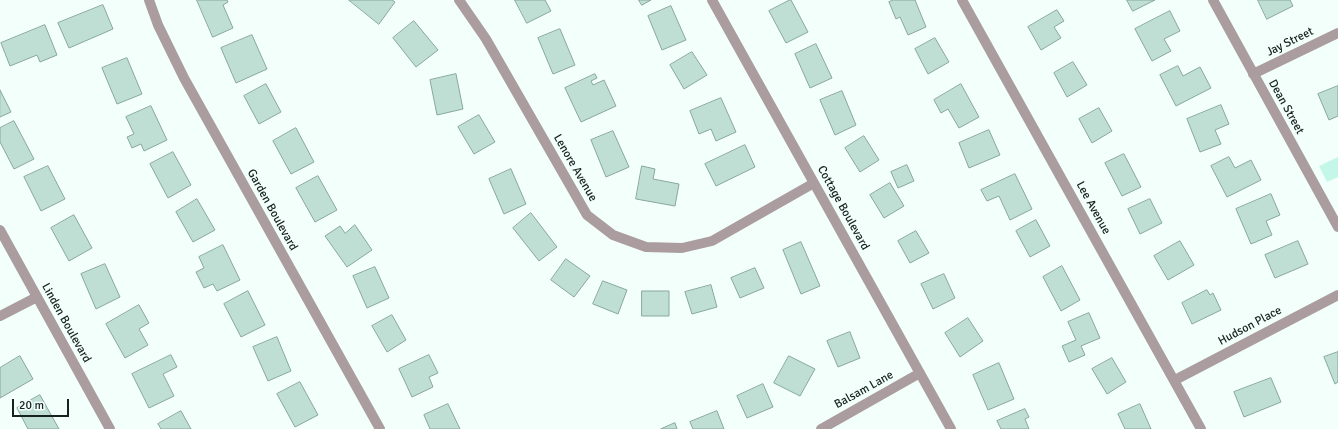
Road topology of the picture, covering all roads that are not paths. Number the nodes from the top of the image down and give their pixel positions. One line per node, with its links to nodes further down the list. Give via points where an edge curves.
1 (149, 0): 17 (street, Garden Boulevard, via 158,25 184,78)
2 (459, 0): 8 (street, Lenore Avenue, via 486,39 587,215 613,235 646,247 682,248 712,241)
3 (712, 0): 8 (street, Cottage Boulevard)
4 (962, 0): 15 (street, Lee Avenue)
5 (1213, 0): 7 (street, Dean Street)
6 (1338, 33): 7 (street, Jay Street)
7 (1253, 74): 9 (street, Dean Street)
8 (814, 183): 14 (street, Cottage Boulevard)
9 (1338, 227)
10 (0, 230): 12 (street, Linden Boulevard)
11 (1338, 295): 15 (street, Hudson Place)
12 (37, 297): 13 (street); 16 (street, Linden Boulevard)
13 (0, 316)
14 (920, 373): 18 (street, Balsam Lane); 19 (street, Cottage Boulevard)
15 (1175, 380): 20 (street, Lee Avenue)
16 (110, 429)
17 (380, 429)
18 (821, 429)
19 (951, 429)
20 (1201, 429)

